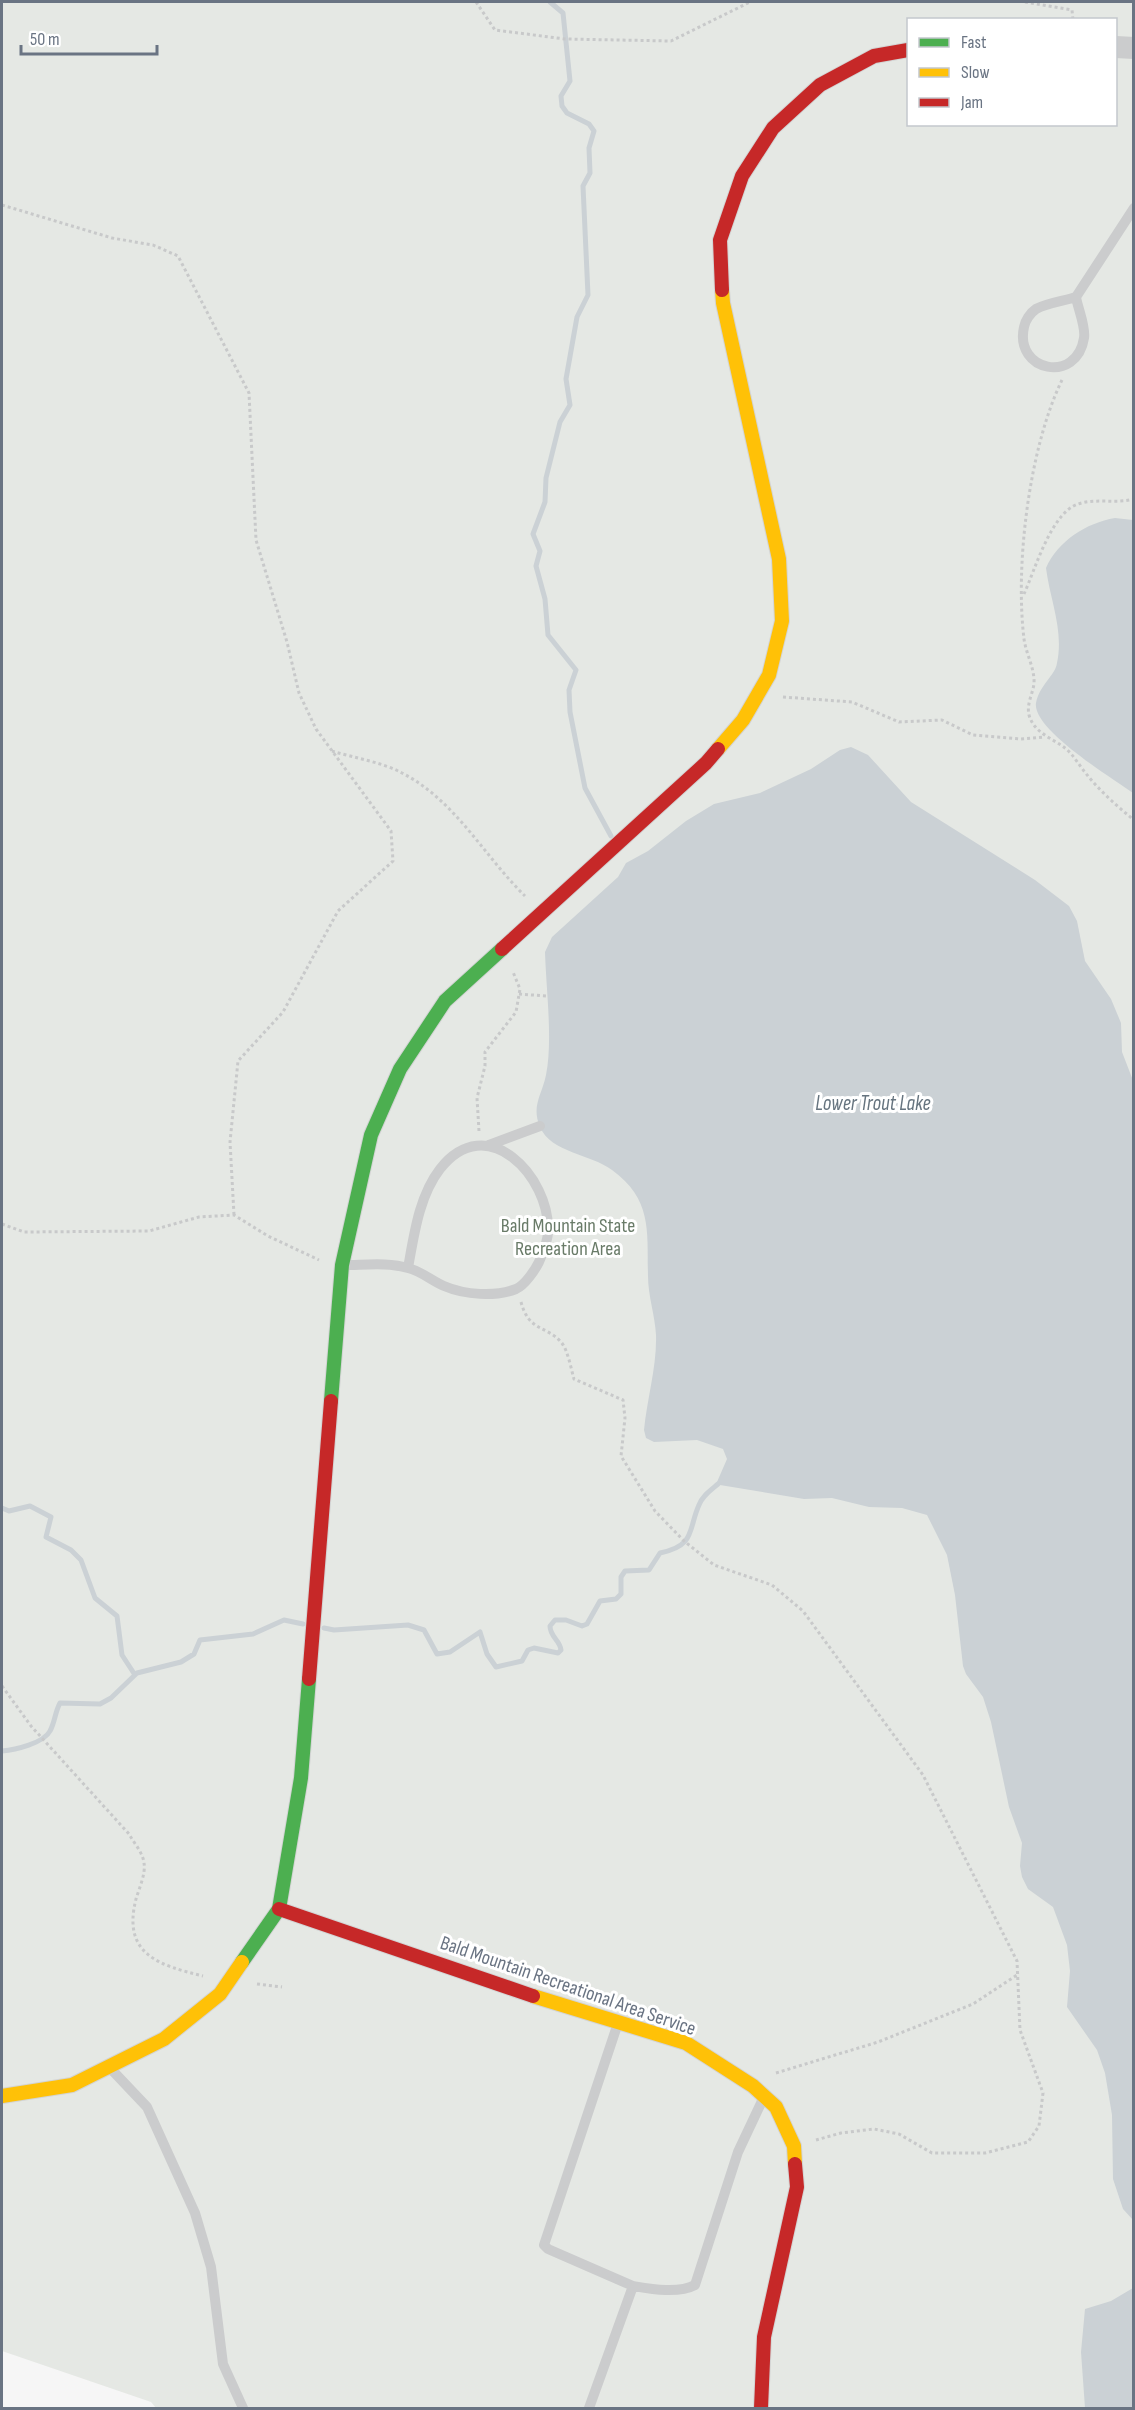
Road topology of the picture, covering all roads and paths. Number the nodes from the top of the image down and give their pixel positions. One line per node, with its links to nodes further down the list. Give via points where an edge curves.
1 (476, 2): 2 (path, via 495,30 565,39 670,40)
2 (750, 2)
3 (1025, 2): 4 (path, via 1072,10)
4 (1073, 18)
5 (1117, 47): 6 (street)
6 (1134, 48)
7 (907, 50): 14 (street, via 874,56 820,85 773,128 742,176 720,240 723,303 779,559 782,621 769,675)
8 (2, 205): 16 (path, via 112,238 153,244 177,256 249,393 256,540 298,693)
9 (1134, 208): 10 (lane)
10 (1076, 297): 11 (lane, via 1085,334 1081,350); 11 (lane, via 1035,309 1025,322 1021,338 1027,353 1039,364 1055,369)
11 (1070, 363): 13 (path, via 1049,412 1031,484 1023,557)
12 (1134, 500): 13 (path, via 1077,504 1070,510 1044,541)
13 (1024, 596): 15 (path, via 1024,641 1035,682 1029,715)
14 (757, 695): 15 (path, via 852,702 899,722 942,720 973,735); 18 (street, via 743,720 706,763)
15 (1046, 737): 17 (path, via 1064,747 1092,782)
16 (332, 751): 18 (path, via 402,772 456,816 504,876); 24 (path, via 391,831 393,861 338,911 283,1012 238,1061 230,1142)
17 (1134, 820)
18 (542, 911): 19 (street)
19 (500, 950): 20 (path, via 516,976); 26 (street, via 445,1000 400,1070 371,1135)
20 (519, 994): 21 (path); 23 (path, via 516,1012 485,1052 477,1098 477,1128)
21 (546, 996)
22 (540, 1126): 23 (lane)
23 (489, 1145): 27 (lane, via 471,1146 440,1168 421,1209); 28 (lane, via 518,1161 545,1210 545,1248 535,1270)
24 (234, 1215): 25 (path, via 199,1217 149,1231 24,1232); 26 (path, via 318,1260)
25 (2, 1224)
26 (342, 1265): 27 (lane); 30 (street, via 301,1778)
27 (408, 1268): 28 (lane, via 468,1293 499,1293)
28 (518, 1288): 31 (path, via 524,1314 540,1330 561,1342 574,1379 623,1400 621,1456 655,1511 714,1565 772,1585 803,1611 844,1666 923,1775 1017,1961)
29 (2, 1686): 32 (path, via 31,1726 140,1851 145,1864 133,1913 136,1943 147,1956 180,1970)
30 (279, 1909): 32 (street); 34 (street, Bald Mountain Recreational Area Service)
31 (1017, 1975): 36 (path, via 973,2004 942,2017 878,2042); 39 (path, via 1020,2030 1043,2093 1040,2126 1028,2142 986,2153 932,2153 899,2134 874,2129)
32 (229, 1981): 33 (path); 35 (street, via 220,1994 164,2039)
33 (282, 1987)
34 (618, 2023): 36 (street, Bald Mountain Recreational Area Service, via 686,2043); 40 (lane, via 544,2245)
35 (108, 2067): 37 (street, via 72,2085); 41 (lane, via 147,2107 195,2213 211,2267 223,2364)
36 (747, 2082): 38 (street, Bald Mountain Recreational Area Service)
37 (2, 2096)
38 (764, 2096): 39 (street, Bald Mountain Recreational Area Service, via 776,2107); 40 (lane, via 738,2152 695,2285 653,2289)
39 (794, 2146): 43 (street, Bald Mountain Recreational Area Service, via 797,2187 764,2337)
40 (633, 2286): 42 (lane)
41 (243, 2409)
42 (589, 2409)
43 (760, 2409)

